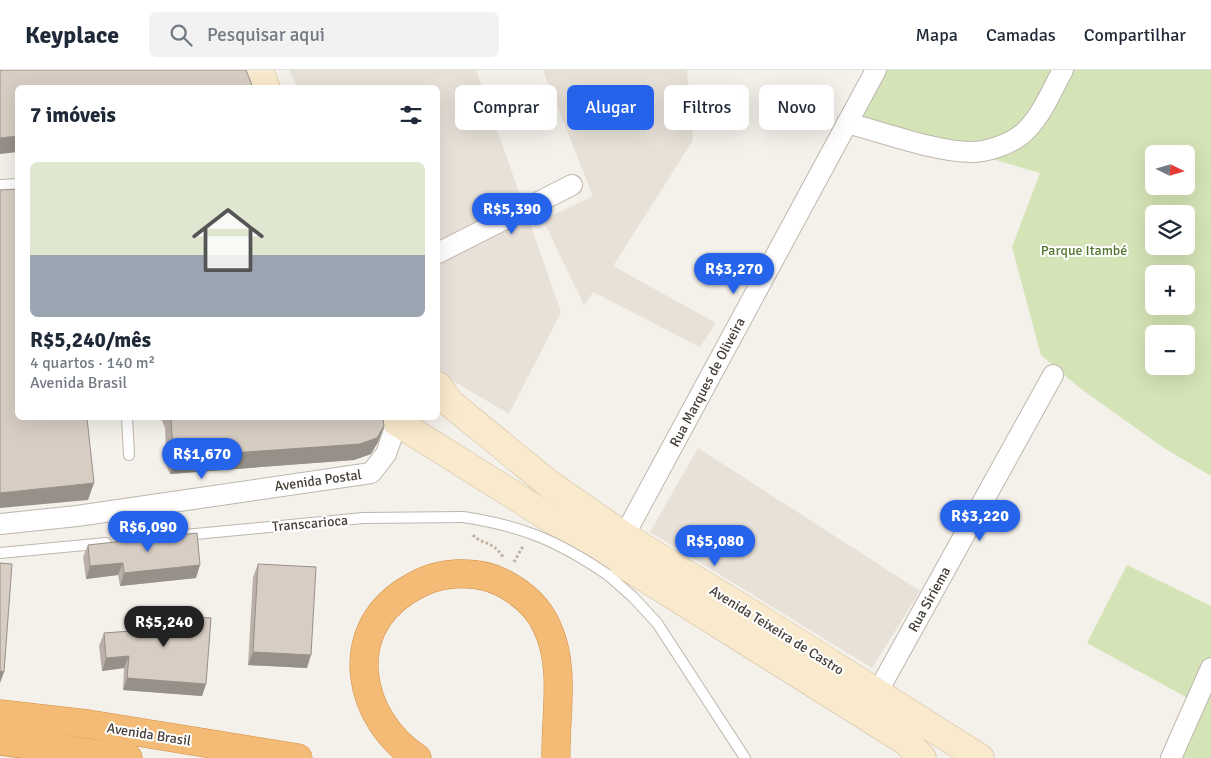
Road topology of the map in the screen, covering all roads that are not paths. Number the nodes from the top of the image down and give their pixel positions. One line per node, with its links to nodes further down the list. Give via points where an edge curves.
1 (259, 70): 4 (street)
2 (876, 70): 5 (street, Rua Marques de Oliveira)
3 (1062, 70): 5 (street, via 1041,112 1022,134 998,147 972,152 947,149)
4 (265, 85)
5 (847, 124): 17 (street, Rua Marques de Oliveira)
6 (572, 185): 9 (street)
7 (15, 189): 8 (street)
8 (0, 190)
9 (440, 252)
10 (1053, 374): 21 (street, Rua Siriema)
11 (440, 389): 17 (street, Avenida Teixeira de Castro, via 450,403 549,484)
12 (127, 420): 14 (lane)
13 (396, 420): 15 (street, Avenida Postal, via 386,454 371,473 77,516); 31 (street, Avenida Teixeira de Castro, via 907,742)
14 (129, 456)
15 (0, 524)
16 (177, 536): 30 (lane, Transcarioca, bridge, via 363,518 463,517 536,533 575,552 608,575 657,623)
17 (624, 536): 21 (street, Avenida Teixeira de Castro)
18 (118, 542): 19 (lane)
19 (0, 553)
20 (1211, 668): 33 (street)
21 (877, 692): 32 (street, Avenida Teixeira de Castro)
22 (0, 714): 23 (highway, Avenida Brasil)
23 (88, 724): 26 (highway, via 130,743); 27 (highway, Avenida Brasil)
24 (0, 741): 25 (highway)
25 (128, 758)
26 (196, 758)
27 (298, 758)
28 (416, 758): 29 (highway, via 380,724 371,705 365,684 364,659 370,635 378,616 394,599 421,582 442,575 467,574 491,577 516,590 534,605 548,627 557,659)
29 (556, 758)
30 (745, 758)
31 (922, 758)
32 (980, 758)
33 (1171, 758)

